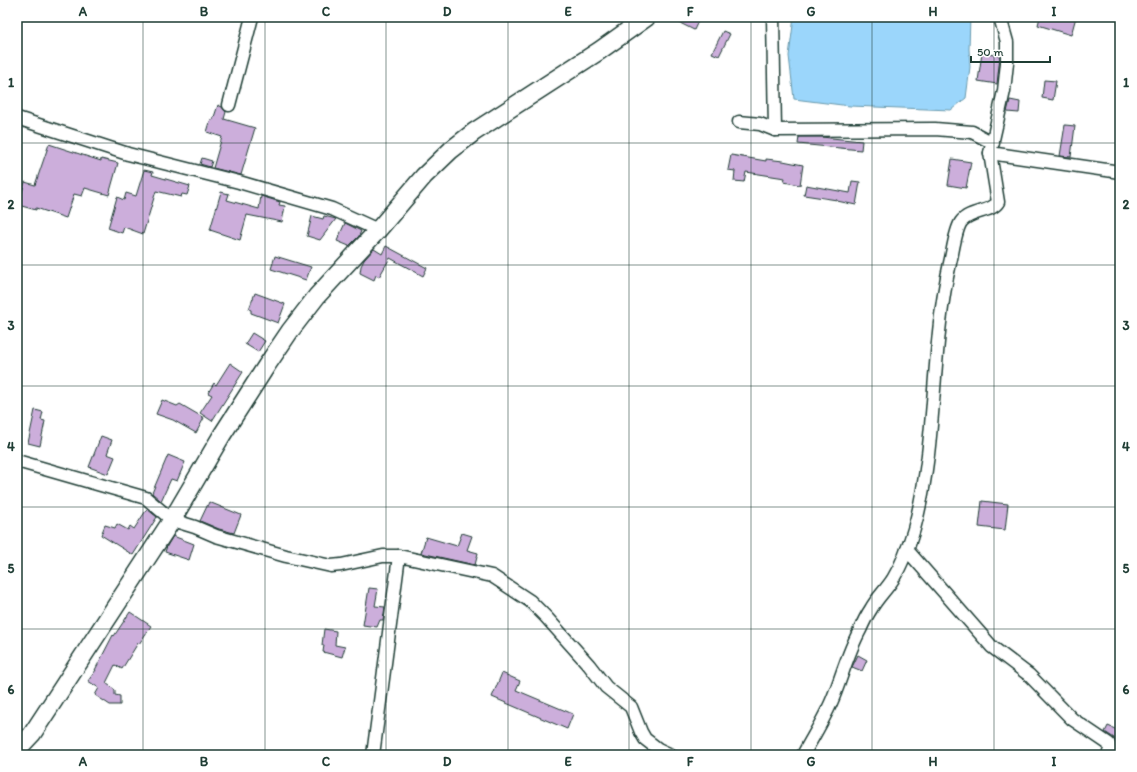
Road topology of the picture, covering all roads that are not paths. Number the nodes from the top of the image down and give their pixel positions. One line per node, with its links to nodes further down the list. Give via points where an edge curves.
1 (252, 17): 5 (street)
2 (647, 17): 11 (street, via 451,150 424,176)
3 (773, 17): 8 (street)
4 (1000, 17): 9 (street, via 1007,42 1007,63 1004,91)
5 (229, 105)
6 (17, 118): 11 (street, via 128,154 240,182 332,209)
7 (739, 122): 8 (street, via 760,124)
8 (775, 130): 9 (street, via 935,129 972,132)
9 (991, 148): 10 (street); 14 (street, via 998,202 996,206 965,218 959,228 944,293 922,499)
10 (1120, 172)
11 (378, 230): 13 (street, via 317,296 290,331 222,435)
12 (17, 461): 13 (street, via 146,498)
13 (172, 520): 15 (street, via 216,536 331,566 383,556); 16 (street, via 32,734)
14 (907, 550): 19 (street, via 892,580 871,608 858,632 823,721); 20 (street, via 992,647 1029,675 1072,719 1109,744)
15 (400, 556): 17 (street); 18 (street, via 492,576 530,601 606,687 631,707 645,739)
16 (17, 750)
17 (373, 755)
18 (671, 755)
19 (803, 755)
20 (1108, 755)

